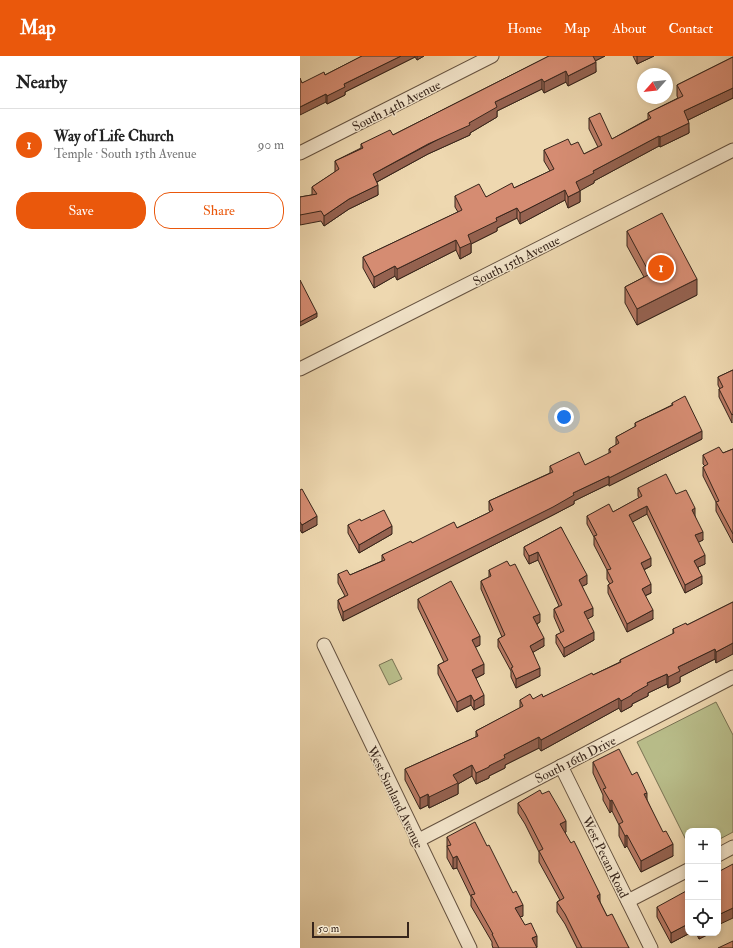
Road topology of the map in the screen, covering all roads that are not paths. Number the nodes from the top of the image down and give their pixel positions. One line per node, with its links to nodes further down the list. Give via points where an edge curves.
1 (492, 56): 3 (street, South 14th Avenue)
2 (733, 150): 4 (street, South 15th Avenue)
3 (300, 153)
4 (300, 369)
5 (324, 645): 8 (street, West Sunland Avenue)
6 (733, 677): 7 (street, South 16th Drive)
7 (561, 766): 8 (street, South 16th Drive); 12 (street, West Pecan Road)
8 (417, 841): 13 (street, West Sunland Avenue)
9 (733, 847): 10 (street)
10 (721, 853)
11 (685, 872): 12 (street)
12 (628, 901): 14 (street, West Pecan Road)
13 (470, 948)
14 (650, 948)

